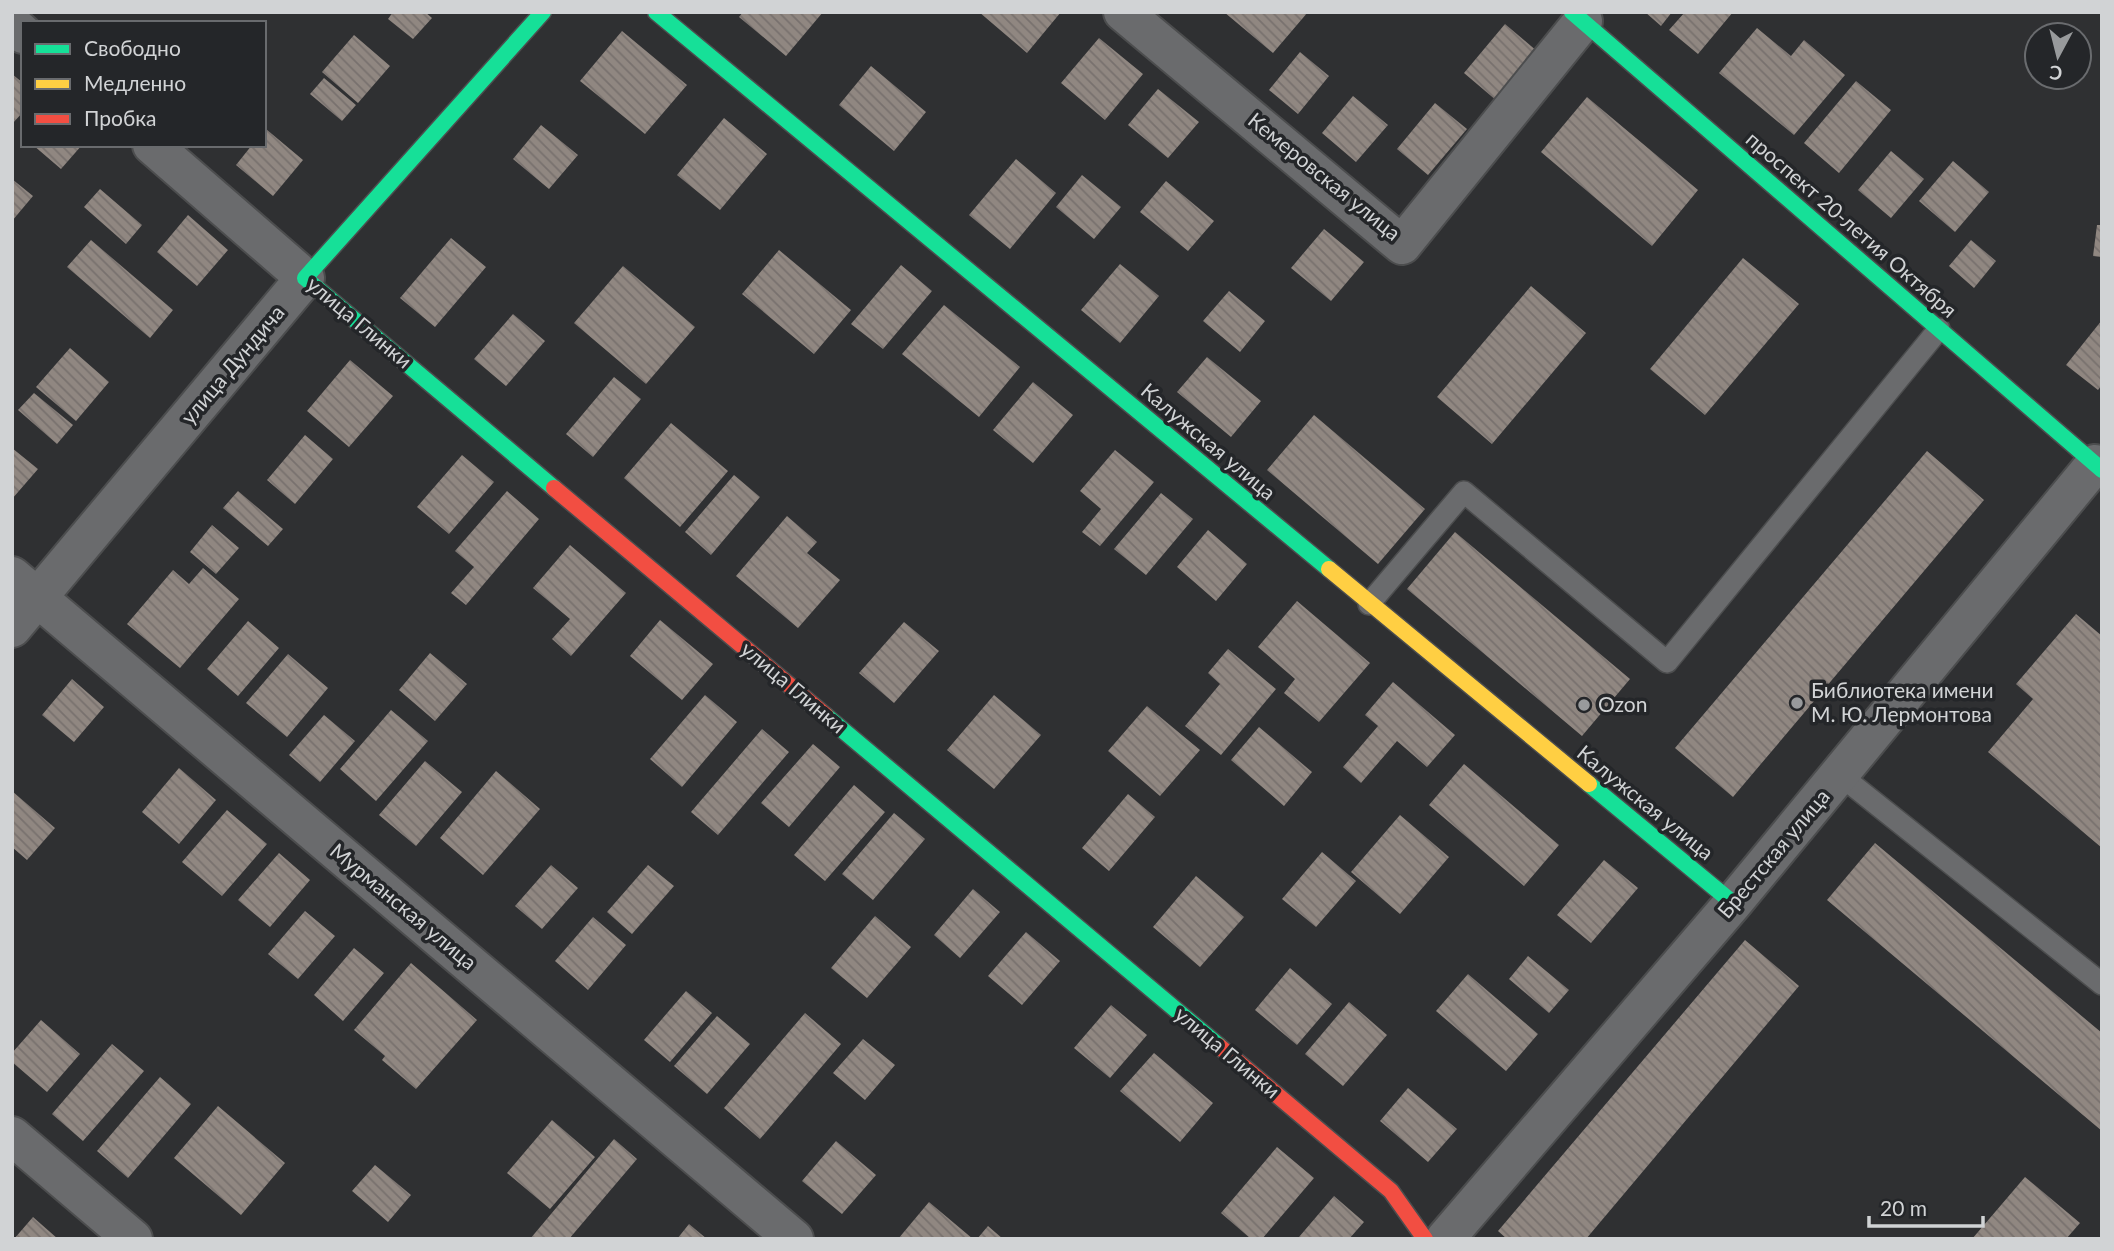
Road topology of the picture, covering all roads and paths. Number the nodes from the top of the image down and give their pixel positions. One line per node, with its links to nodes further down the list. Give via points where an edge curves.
1 (543, 12): 6 (street, улица Дундича)
2 (656, 12): 10 (street, Калужская улица)
3 (1123, 12): 4 (street, Кемеровская улица, via 1402,245)
4 (1577, 17): 7 (street, проспект 20-летия Октября)
5 (154, 147): 6 (street, улица Глинки)
6 (305, 278): 9 (street, улица Дундича); 18 (street, улица Глинки, via 1391,1191)
7 (1939, 329): 8 (street, проспект 20-летия Октября); 10 (lane, via 1667,662 1464,492)
8 (2098, 467): 12 (street, Брестская улица)
9 (25, 587): 11 (street, улица Дундича); 17 (street, Мурманская улица)
10 (1369, 604): 13 (street, Калужская улица)
11 (12, 628)
12 (1840, 775): 13 (street, Брестская улица); 14 (lane)
13 (1733, 903): 19 (street, Брестская улица)
14 (2102, 984)
15 (12, 1136): 16 (street)
16 (133, 1239)
17 (794, 1239)
18 (1425, 1239)
19 (1446, 1239)

